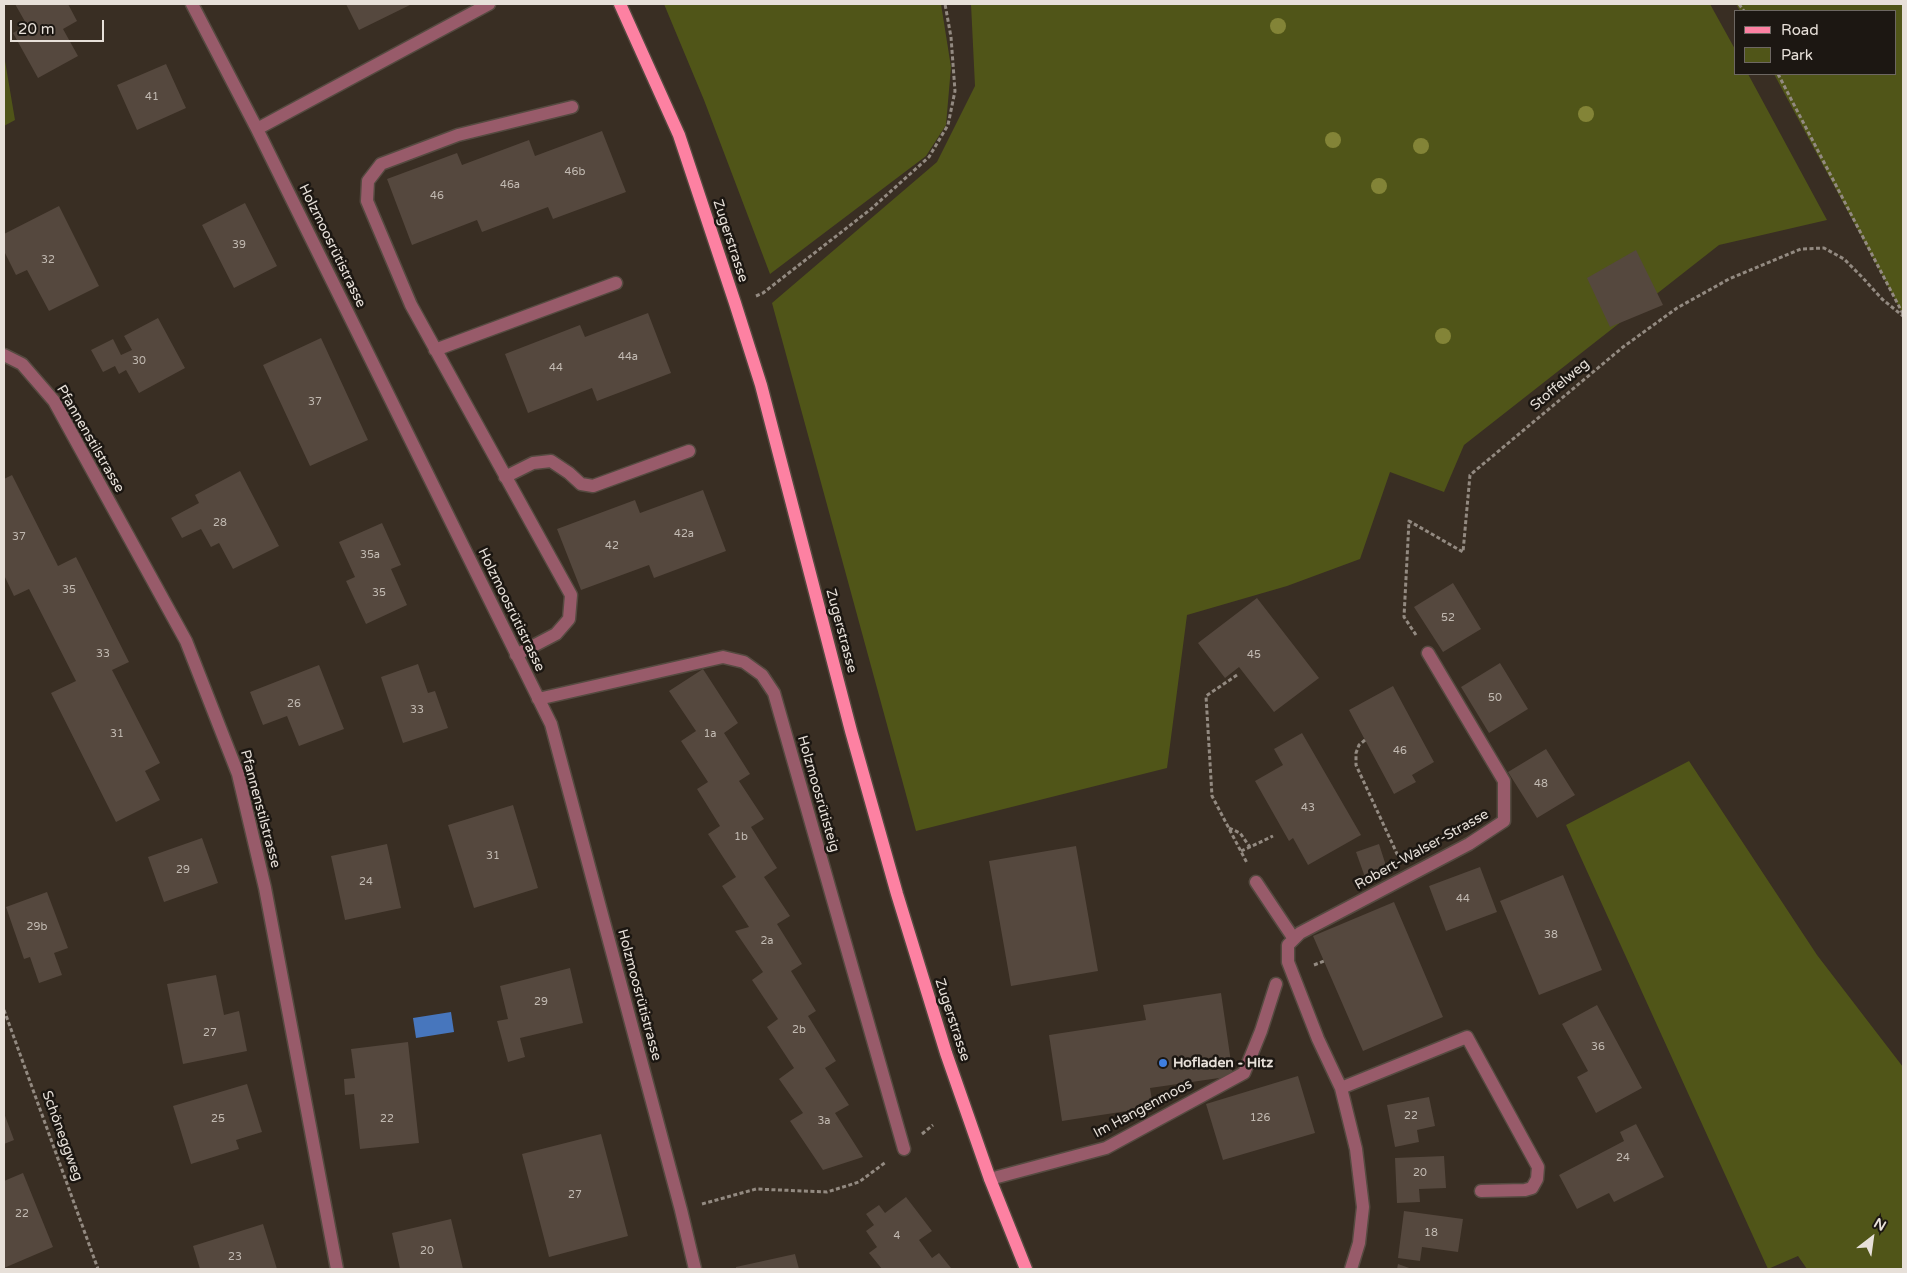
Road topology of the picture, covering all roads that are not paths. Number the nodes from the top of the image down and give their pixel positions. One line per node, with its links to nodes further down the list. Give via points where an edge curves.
1 (192, 4): 5 (street, Holzmoosrütistrasse)
2 (489, 4): 5 (street)
3 (620, 4): 19 (main road, Zugerstrasse, via 679,135 761,385 896,894)
4 (572, 107): 7 (street, via 458,135 381,164 368,181 366,201 411,305)
5 (257, 129): 12 (street, Holzmoosrütistrasse)
6 (616, 283): 7 (street)
7 (436, 350): 10 (street)
8 (4, 355): 21 (street, Pfannenstilstrasse, via 22,364 54,401 186,641 238,774 265,888)
9 (689, 451): 10 (street, via 593,486 581,484 551,461 533,463)
10 (505, 476): 12 (street, via 571,595 568,619 556,634)
11 (1428, 653): 15 (street, Robert-Walser-Strasse, via 1504,781 1504,821 1469,844)
12 (516, 655): 13 (street, Holzmoosrütistrasse)
13 (538, 699): 18 (street, Holzmoosrütisteig, via 723,657 744,662 762,675 774,693); 22 (street, Holzmoosrütistrasse, via 551,724)
14 (1256, 882): 15 (street)
15 (1294, 938): 17 (street, via 1288,945 1288,962 1318,1039)
16 (1276, 984): 19 (street, Im Hangenmoos, via 1244,1073 1106,1148)
17 (1342, 1088): 20 (street, via 1468,1037 1538,1167 1532,1188); 24 (street, via 1356,1149 1363,1207 1359,1243)
18 (904, 1149)
19 (990, 1179): 23 (main road, Zugerstrasse)
20 (1481, 1190)
21 (337, 1269)
22 (695, 1269)
23 (1026, 1269)
24 (1351, 1269)

